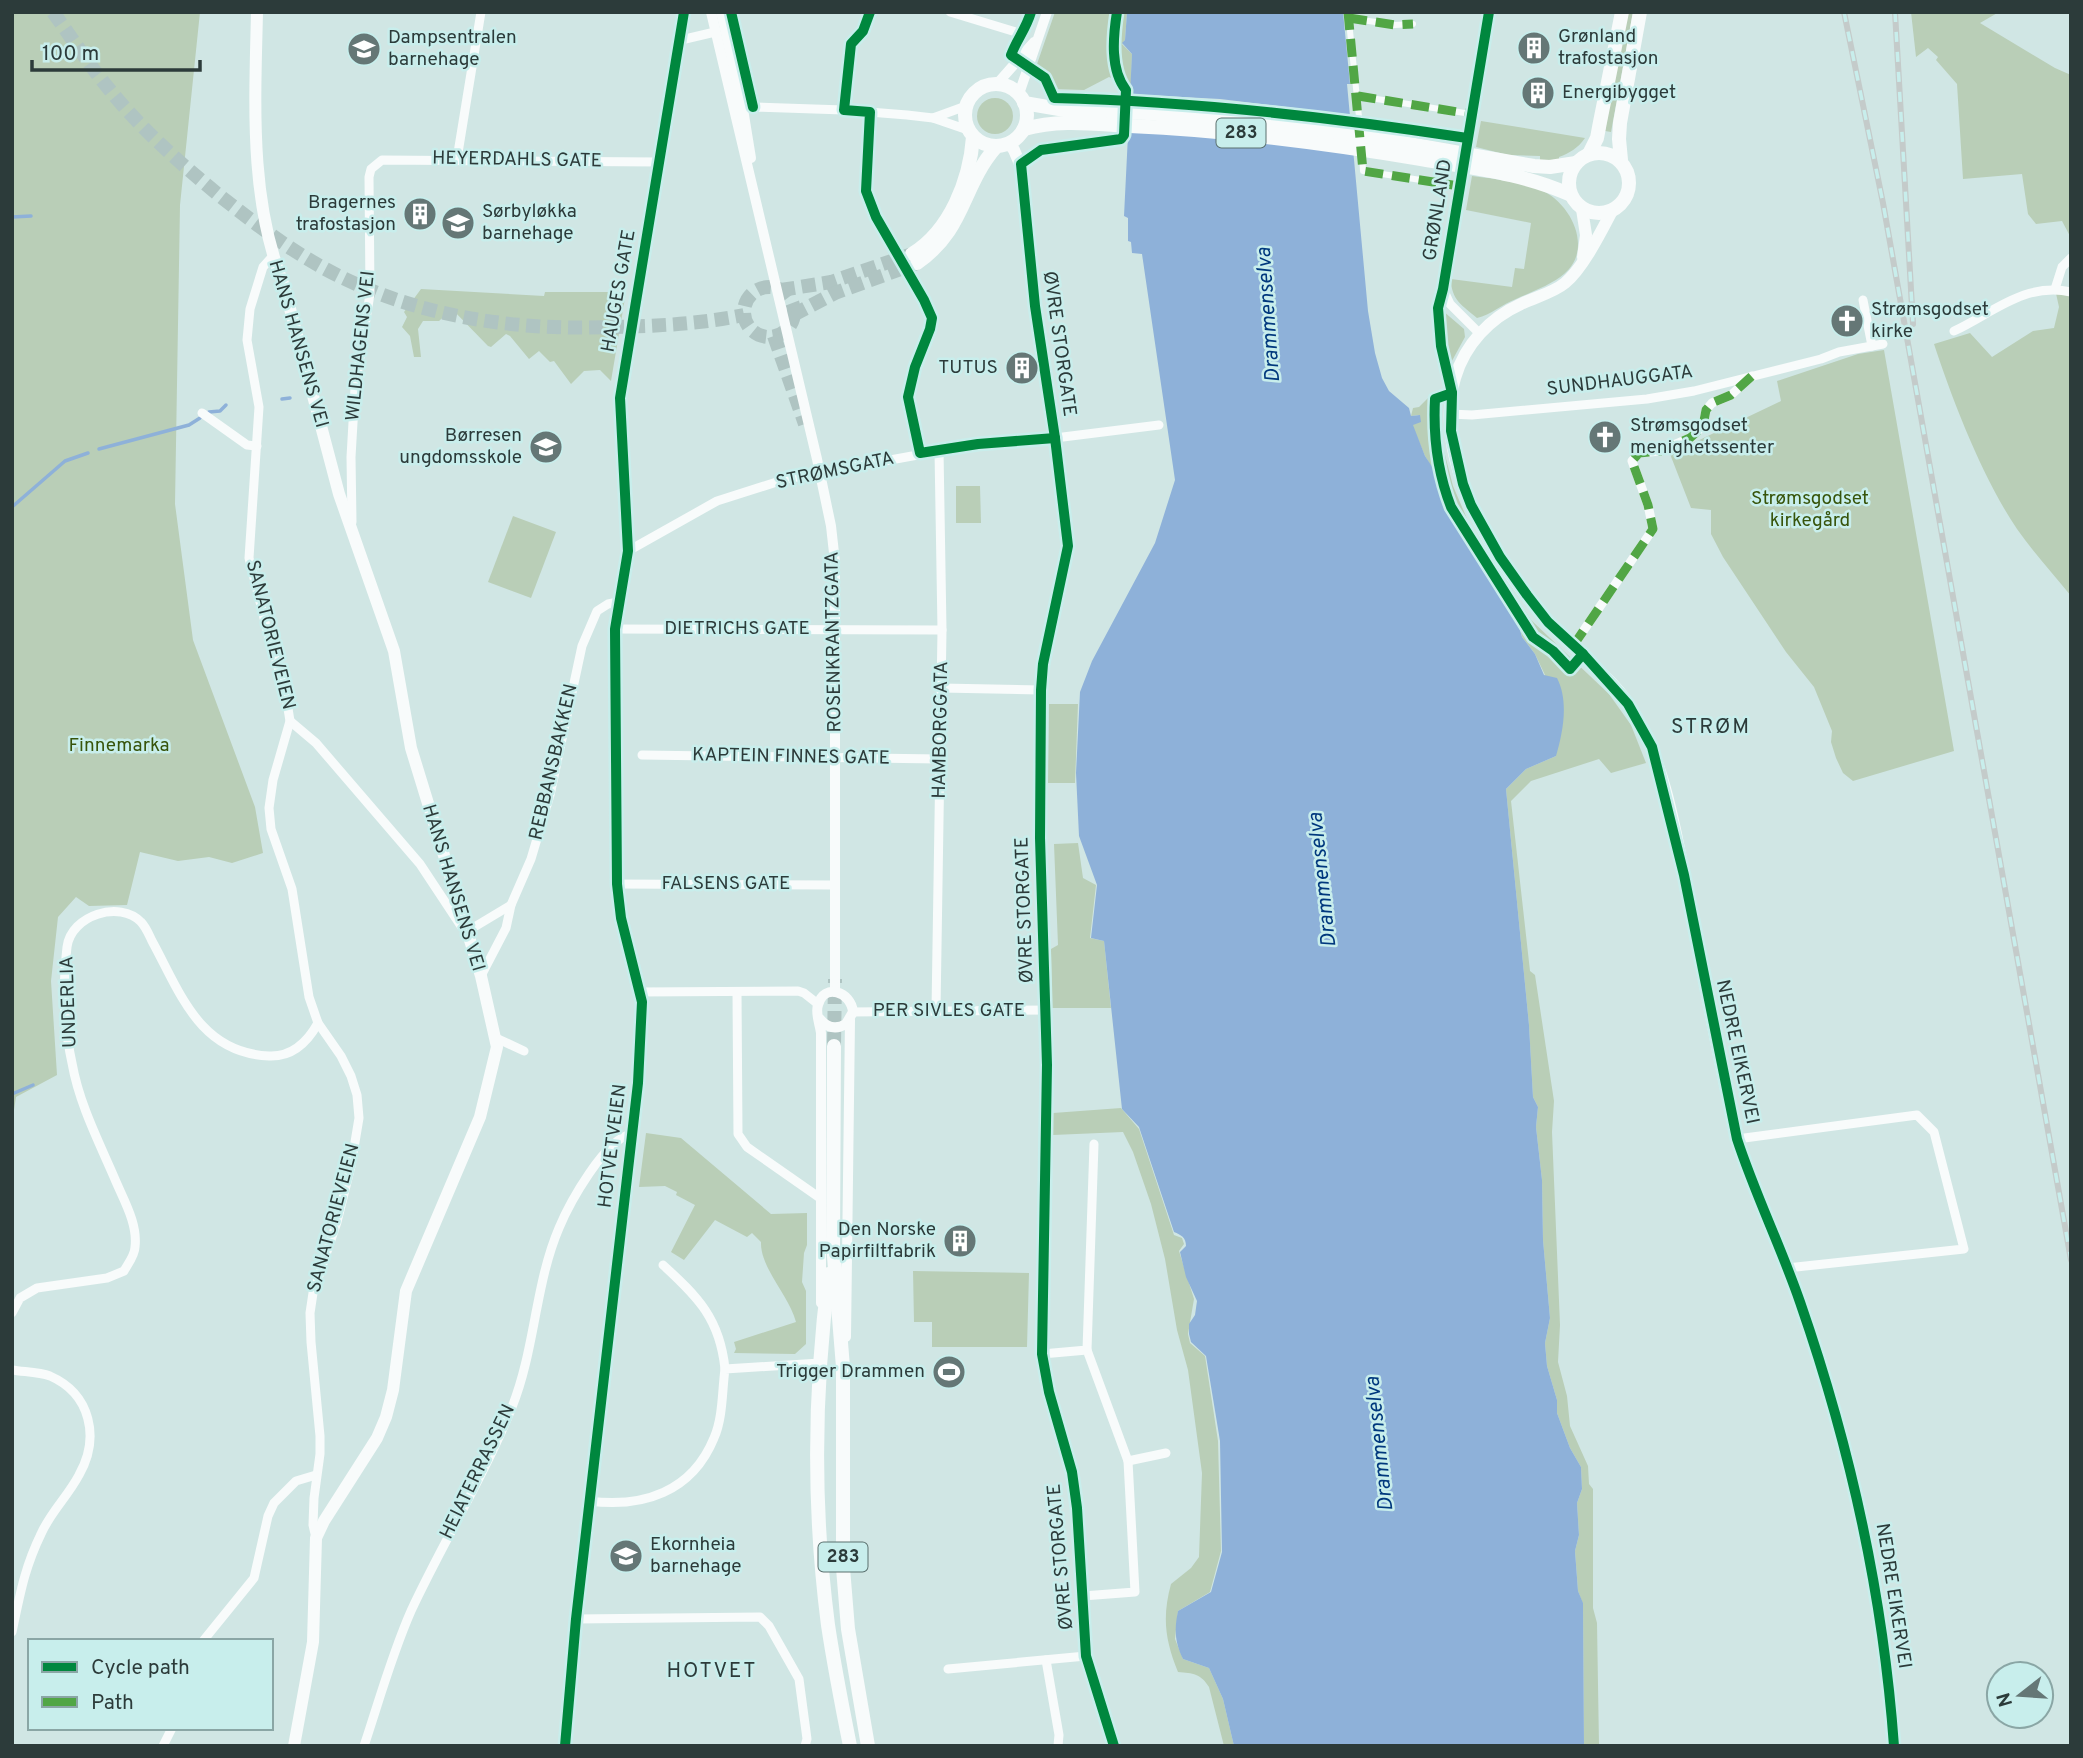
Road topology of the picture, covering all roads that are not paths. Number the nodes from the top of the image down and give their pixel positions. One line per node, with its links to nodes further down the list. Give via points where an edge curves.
1 (257, 12): 38 (main road, HANS HANSENS VEI, via 256,124 260,189)
2 (481, 12): 27 (street)
3 (710, 12): 12 (street)
4 (721, 12): 12 (street)
5 (950, 12): 13 (street)
6 (1047, 12): 14 (street)
7 (1489, 12): 20 (street, GRØNLAND)
8 (1622, 12): 26 (main road, via 1597,138)
9 (1640, 12): 28 (main road, via 1620,123)
10 (1348, 15): 11 (street); 16 (street)
11 (1413, 24)
12 (720, 31): 19 (street, ROSENKRANTZGATA); 29 (street, HAUGES GATE, via 681,40)
13 (1019, 33)
14 (1036, 40): 15 (street); 17 (street)
15 (996, 85): 17 (main road, 283, via 1011,88); 18 (main road, via 977,91)
16 (1358, 96): 20 (street); 33 (street, via 1363,171)
17 (1021, 98): 22 (main road, 283); 23 (main road, via 1027,112)
18 (966, 107): 21 (street); 24 (main road)
19 (738, 110): 21 (street, via 844,110); 55 (street, ROSENKRANTZGATA)
20 (1471, 114): 33 (street, GRØNLAND)
21 (933, 118): 24 (street)
22 (1114, 119): 23 (main road, 283); 30 (main road, 283, via 1368,144)
23 (1024, 129): 25 (main road)
24 (971, 134): 25 (main road, via 985,144); 25 (main road, via 970,161 954,204 915,258 945,239 981,166)
25 (1003, 145): 52 (main road, ØVRE STORGATE, via 1014,150 1022,169 1035,306)
26 (1589, 154): 28 (main road, via 1606,153); 31 (main road, 283)
27 (457, 159): 29 (street, HEYERDAHLS GATE); 32 (street, HEYERDAHLS GATE, via 382,160)
28 (1621, 160): 37 (main road, via 1629,188)
29 (659, 162): 57 (street, HAUGES GATE, via 620,398)
30 (1480, 163): 31 (main road, 283, via 1543,167); 34 (main road, 283)
31 (1576, 163): 34 (main road, via 1570,174)
32 (376, 164): 56 (street, WILDHAGENS VEI, via 369,177 370,294 355,388)
33 (1459, 186): 35 (street, GRØNLAND)
34 (1571, 195): 36 (main road, 283)
35 (1457, 198): 45 (street, GRØNLAND, via 1443,289 1450,304)
36 (1582, 209): 37 (main road, via 1599,214); 39 (main road)
37 (1612, 211): 39 (main road, NEDRE EIKERVEI)
38 (272, 257): 53 (street, SANATORIEVEIEN, via 263,267 247,323 259,407); 56 (main road, HANS HANSENS VEI)
39 (1583, 258): 45 (main road, NEDRE EIKERVEI, via 1564,283 1508,310)
40 (2071, 258): 41 (street, via 2062,267)
41 (2055, 289): 42 (street); 44 (street, via 2021,295)
42 (2071, 292)
43 (1863, 300): 47 (street)
44 (1954, 331)
45 (1480, 334): 50 (main road, NEDRE EIKERVEI, via 1459,366)
46 (1883, 344): 47 (street, SUNDHAUGGATA)
47 (1872, 346): 48 (street, SUNDHAUGGATA)
48 (1753, 375): 50 (street, SUNDHAUGGATA, via 1647,399); 62 (street, via 1731,395 1712,403 1703,426 1690,438 1634,457 1653,529)
49 (202, 412): 53 (street, via 247,445)
50 (1450, 414): 62 (main road, NEDRE EIKERVEI, via 1463,484 1484,530 1527,595)
51 (1159, 425): 52 (street, STRØMSGATA)
52 (1055, 438): 54 (street, STRØMSGATA); 64 (main road, ØVRE STORGATE, via 1068,546)
53 (257, 446): 65 (street, SANATORIEVEIEN, via 249,558)
54 (939, 450): 55 (street, STRØMSGATA); 61 (street, HAMBORGGATA)
55 (819, 472): 57 (street, STRØMSGATA, via 717,501); 60 (street, ROSENKRANTZGATA, via 835,562)
56 (352, 531): 72 (main road, HANS HANSENS VEI, via 394,651 411,748)
57 (628, 551): 58 (street, HOTVETVEIEN)
58 (618, 602): 59 (street, HOTVETVEIEN); 71 (street, REBBANSBAKKEN, via 597,611 582,646 550,795 531,859)
59 (615, 629): 60 (street, DIETRICHS GATE); 69 (street, HOTVETVEIEN)
60 (835, 629): 61 (street, DIETRICHS GATE); 67 (street, ROSENKRANTZGATA)
61 (942, 631): 63 (street, HAMBORGGATA)
62 (1573, 646): 87 (main road, NEDRE EIKERVEI, via 1628,704 1652,747 1684,875)
63 (942, 688): 64 (street); 68 (street, HAMBORGGATA)
64 (1041, 690): 79 (main road, ØVRE STORGATE)
65 (290, 721): 72 (street, via 316,743 420,864); 82 (street, SANATORIEVEIEN, via 269,808 271,829 292,889 309,997)
66 (642, 755): 67 (street, KAPTEIN FINNES GATE)
67 (835, 757): 68 (street, KAPTEIN FINNES GATE); 70 (street, ROSENKRANTZGATA)
68 (940, 759): 78 (street, HAMBORGGATA)
69 (617, 884): 70 (street, FALSENS GATE); 74 (street, HOTVETVEIEN)
70 (834, 885): 76 (street, ROSENKRANTZGATA)
71 (510, 905): 72 (street); 73 (street, REBBANSBAKKEN, via 506,928)
72 (467, 929): 73 (main road, HANS HANSENS VEI)
73 (481, 976): 83 (main road, HANS HANSENS VEI)
74 (640, 992): 75 (street); 86 (street, HOTVETVEIEN, via 643,1019)
75 (737, 992): 77 (street, via 798,991); 89 (street, via 738,1134 747,1147)
76 (835, 992): 77 (street); 80 (street, via 850,1000)
77 (818, 1004): 81 (street)
78 (936, 1010): 79 (street, PER SIVLES GATE); 80 (street, PER SIVLES GATE)
79 (1046, 1010): 96 (main road, ØVRE STORGATE)
80 (851, 1016): 81 (street, via 835,1028); 98 (street)
81 (820, 1019): 89 (street)
82 (318, 1023): 93 (street, UNDERLIA, via 297,1050 276,1056 230,1047 208,1033 188,1010 141,922 122,912 95,915 76,925 67,944 65,983 72,1064 87,1113 132,1220 135,1249 124,1271 107,1278 37,1288 19,1298); 103 (street, SANATORIEVEIEN, via 351,1076 359,1118 340,1210 310,1313 320,1436)
83 (496, 1038): 85 (street); 105 (main road, HANS HANSENS VEI, via 497,1056 480,1117 406,1291 386,1417)
84 (834, 1046): 90 (main road, 283)
85 (524, 1051)
86 (632, 1134): 104 (street, HOTVETVEIEN); 116 (street, HEIATERRASSEN, via 617,1140 597,1164 559,1228 513,1403 410,1615)
87 (1737, 1139): 92 (main road, NEDRE EIKERVEI); 92 (street, via 1917,1115 1934,1132 1964,1249)
88 (1094, 1144): 95 (street, ØVRE STORGATE)
89 (820, 1198): 94 (street)
90 (833, 1244): 94 (main road, 283); 98 (main road, 283)
91 (663, 1265): 99 (street, via 705,1308 723,1346)
92 (1787, 1268): 123 (main road, NEDRE EIKERVEI, via 1829,1389 1857,1491 1878,1602)
93 (12, 1313)
94 (821, 1333): 97 (main road, 283)
95 (1087, 1350): 96 (street); 102 (street, ØVRE STORGATE)
96 (1042, 1354): 106 (main road, ØVRE STORGATE, via 1072,1472)
97 (820, 1363): 99 (street); 119 (main road, 283, via 822,1564)
98 (843, 1367): 120 (main road, 283, via 845,1600)
99 (725, 1368): 104 (street, via 715,1436 702,1462 671,1489 648,1499 620,1504)
100 (12, 1370): 108 (street, via 48,1376 70,1388 86,1409 90,1430 90,1453 43,1530 25,1571)
101 (1166, 1453): 102 (street)
102 (1128, 1461): 106 (street, ØVRE STORGATE, via 1135,1592)
103 (316, 1475): 105 (street, SANATORIEVEIEN); 109 (street, via 296,1480 274,1503 254,1578)
104 (589, 1501): 107 (street, HOTVETVEIEN)
105 (316, 1538): 115 (main road, HANS HANSENS VEI, via 313,1642)
106 (1083, 1596): 110 (main road, ØVRE STORGATE)
107 (576, 1619): 117 (street, HOTVETVEIEN); 118 (street, via 760,1617 799,1679)
108 (12, 1632)
109 (205, 1639)
110 (1086, 1656): 111 (street); 122 (main road, ØVRE STORGATE)
111 (1046, 1660): 112 (street); 121 (street)
112 (948, 1669)
113 (171, 1730): 114 (street)
114 (163, 1746)
115 (294, 1746)
116 (364, 1746)
117 (565, 1746)
118 (805, 1746)
119 (850, 1746)
120 (868, 1746)
121 (1058, 1746)
122 (1114, 1746)
123 (1894, 1746)

